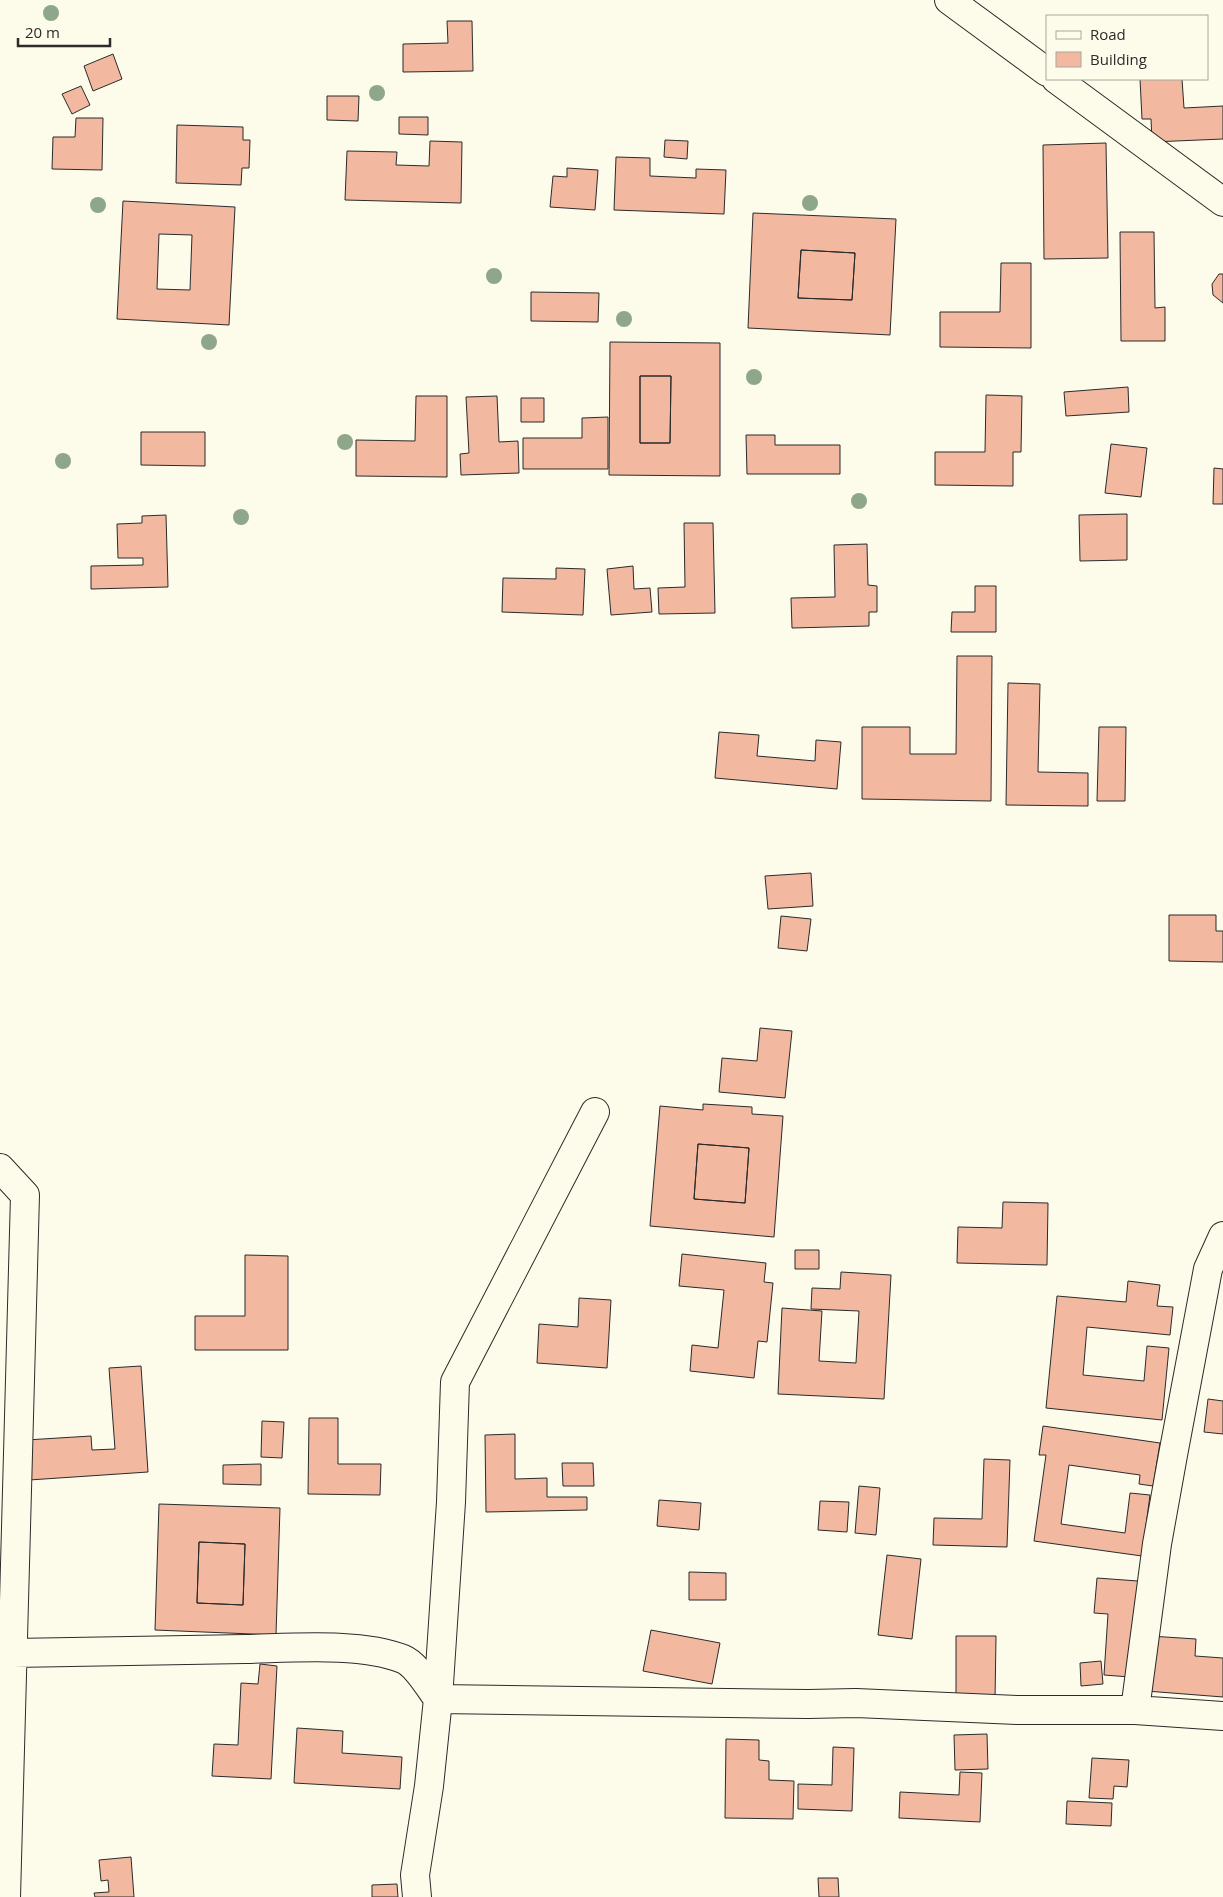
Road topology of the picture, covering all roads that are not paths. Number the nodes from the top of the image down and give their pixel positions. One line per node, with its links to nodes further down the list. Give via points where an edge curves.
1 (949, 0): 2 (street)
2 (1046, 71)
3 (1057, 80): 4 (street)
4 (1223, 202)
5 (595, 1112): 9 (street, via 455,1382 452,1502)
6 (0, 1168): 8 (street, via 25,1196)
7 (1223, 1236): 10 (street, via 1208,1269 1172,1455)
8 (13, 1653): 9 (street, via 361,1649 406,1660); 12 (street)
9 (438, 1699): 10 (street, via 856,1703 1017,1710); 13 (street, via 415,1875)
10 (1135, 1710): 11 (street)
11 (1223, 1716)
12 (6, 1897)
13 (417, 1897)

